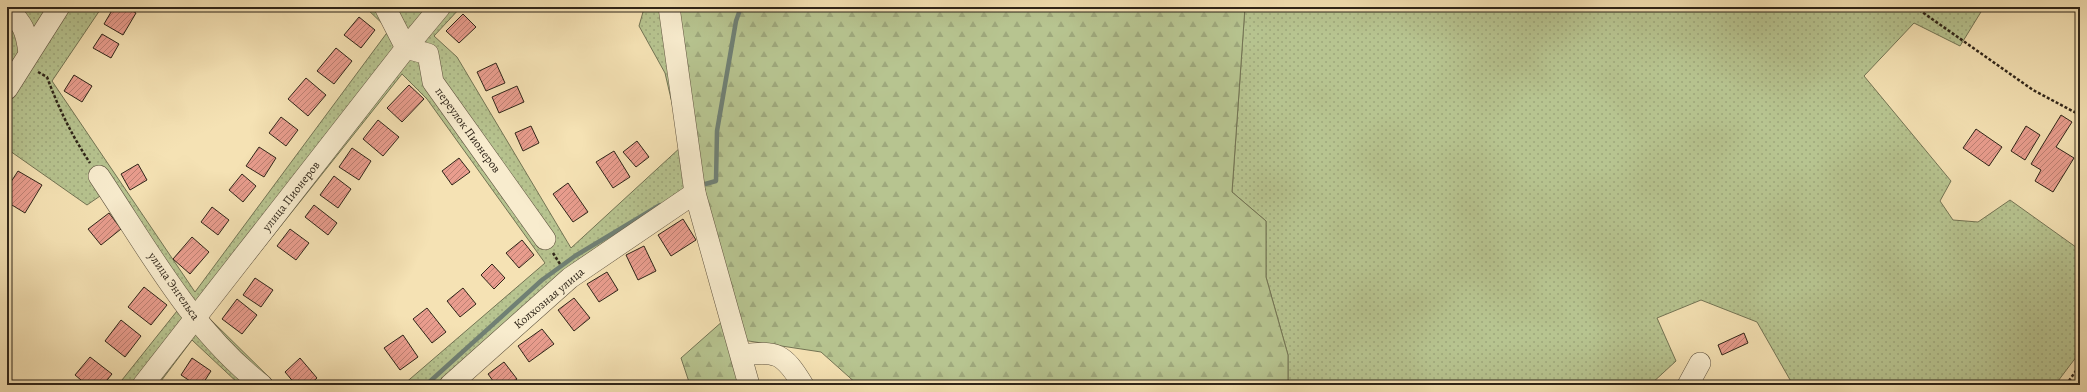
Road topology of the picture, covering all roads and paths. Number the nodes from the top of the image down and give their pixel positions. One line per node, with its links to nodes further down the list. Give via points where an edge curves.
1 (7, 7): 8 (street, via 27,33)
2 (59, 7): 8 (street)
3 (385, 7): 7 (street)
4 (440, 7): 7 (street, улица Пионеров)
5 (669, 7): 12 (street)
6 (1915, 7): 10 (path, via 2034,90)
7 (406, 48): 13 (street, переулок Пионеров, via 428,54 433,82); 14 (street, улица Пионеров)
8 (29, 53): 9 (street); 11 (path, via 29,61 37,71 47,76 75,139)
9 (7, 89)
10 (2080, 115)
11 (99, 176): 14 (street, улица Энгельса)
12 (695, 193): 15 (street); 20 (street, Колхозная улица, via 570,278)
13 (545, 239)
14 (195, 319): 18 (street, улица Пионеров); 19 (street, улица Энгельса)
15 (742, 355): 21 (street); 22 (street, via 765,352 779,356)
16 (1700, 363): 23 (street)
17 (2080, 365): 24 (path)
18 (144, 385)
19 (262, 385)
20 (450, 385)
21 (749, 385)
22 (803, 385)
23 (1688, 385)
24 (2066, 385)

